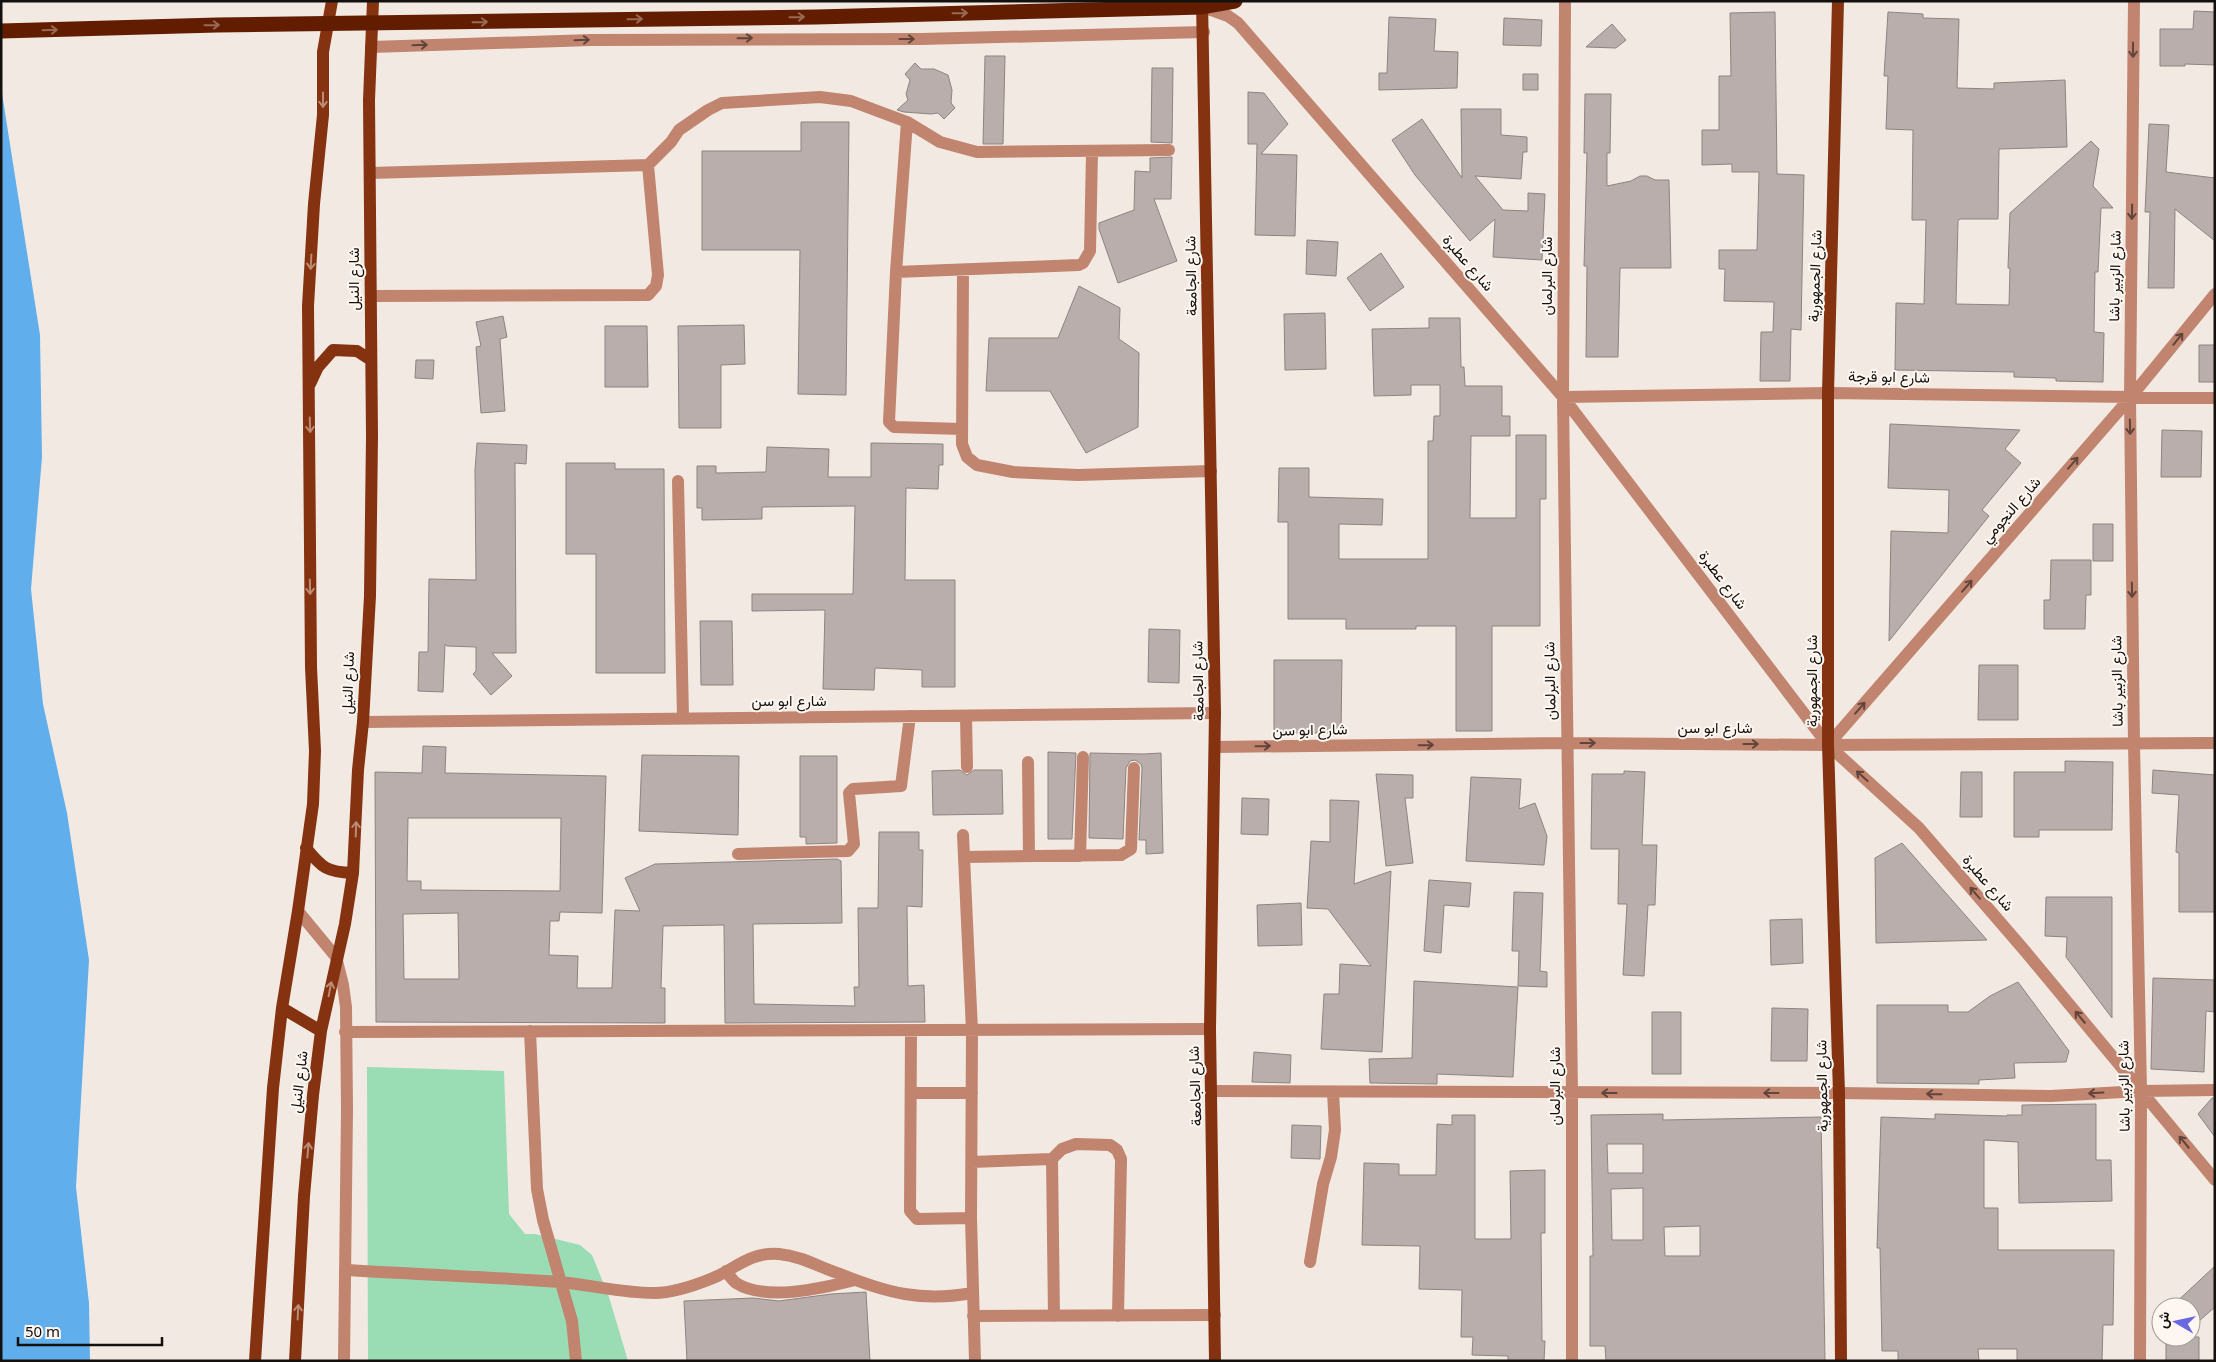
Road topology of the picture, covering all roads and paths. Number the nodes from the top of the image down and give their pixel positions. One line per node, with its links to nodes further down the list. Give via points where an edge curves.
1 (332, 1): 21 (main road, شارع النيل, one-way to 21, via 323,52 323,115 308,306)
2 (373, 1): 10 (main road, شارع النيل)
3 (1235, 1): 7 (highway)
4 (1566, 1): 23 (street, شارع البرلمان)
5 (1838, 1): 22 (main road, شارع الجمهورية)
6 (2134, 1): 24 (street, شارع الزبير باشا, one-way to 24)
7 (1202, 4): 8 (highway, one-way to 7, via 816,17); 9 (main road, شارع الجامعة); 23 (street, شارع عطبرة, via 1238,23)
8 (1, 31)
9 (1204, 32): 10 (street, one-way to 9, via 591,40 921,39); 27 (main road, شارع الجامعة)
10 (371, 47): 15 (main road, شارع النيل)
11 (907, 122): 13 (street, via 940,142 977,152); 14 (street, via 851,101 820,97 722,103 679,130); 17 (street)
12 (1169, 150): 13 (street)
13 (1092, 152): 16 (street, via 1090,251 1084,263)
14 (648, 165): 15 (street); 19 (street, via 658,275 656,286 648,295)
15 (370, 173): 19 (main road, شارع النيل)
16 (963, 270): 17 (street); 26 (street)
17 (896, 272): 26 (street, via 889,422 894,427)
18 (2215, 294): 24 (street, شارع النجومي, one-way to 18)
19 (371, 296): 20 (main road, شارع النيل)
20 (371, 360): 21 (main road, via 357,351 333,350 318,367); 33 (main road, شارع النيل, via 370,596)
21 (308, 387): 44 (main road, شارع النيل, one-way to 44, via 315,751 313,804)
22 (1828, 393): 23 (street, شارع ابو قرجة); 24 (street, شارع ابو قرجة); 37 (main road, شارع الجمهورية)
23 (1563, 397): 34 (street, شارع البرلمان); 37 (street, شارع عطبرة)
24 (2130, 398): 25 (street, شارع ابو قرجة); 36 (street, شارع الزبير باشا, one-way to 36); 37 (street, شارع النجومي, one-way to 24)
25 (2215, 398)
26 (962, 429): 27 (street, via 962,444 967,457 977,465 1013,472 1078,475)
27 (1211, 471): 29 (main road, شارع الجامعة)
28 (678, 481): 32 (street)
29 (1214, 713): 31 (street, شارع ابو سن); 38 (main road, شارع الجامعة)
30 (910, 716): 31 (street, شارع ابو سن); 32 (street, شارع ابو سن); 45 (street, via 901,786 854,789 849,793 854,844 848,851)
31 (966, 716): 41 (street)
32 (683, 718): 33 (street, شارع ابو سن)
33 (363, 722): 49 (main road, شارع النيل, one-way to 33)
34 (1567, 743): 37 (street, شارع ابو سن, one-way to 37); 38 (street, شارع ابو سن, one-way to 34); 65 (street, شارع البرلمان)
35 (2215, 743): 36 (street, شارع ابو سن)
36 (2134, 744): 37 (street, شارع ابو سن); 61 (street, شارع الزبير باشا)
37 (1828, 745): 61 (street, شارع عطبرة, one-way to 37, via 1919,828); 66 (main road, شارع الجمهورية)
38 (1215, 747): 53 (main road, شارع الجامعة)
39 (1083, 757): 47 (street)
40 (1028, 762): 46 (street)
41 (967, 767)
42 (1134, 768): 47 (street, via 1131,849 1121,855)
43 (963, 835): 48 (street)
44 (306, 848): 49 (main road, via 327,870); 50 (main road, شارع النيل)
45 (738, 854)
46 (1029, 856): 47 (street); 48 (street)
47 (1080, 856)
48 (964, 857): 57 (street)
49 (353, 873): 51 (main road, شارع النيل)
50 (298, 910): 51 (street); 52 (main road, شارع النيل)
51 (336, 957): 55 (main road, شارع النيل, one-way to 51); 58 (street, via 346,1007)
52 (282, 1008): 55 (main road); 81 (main road, شارع النيل, via 273,1088)
53 (1210, 1029): 57 (street); 60 (main road, شارع الجامعة)
54 (911, 1030): 56 (street); 57 (street); 63 (street)
55 (321, 1031): 82 (main road, شارع النيل, one-way to 55, via 304,1196)
56 (530, 1031): 58 (street); 75 (street, via 537,1190)
57 (972, 1031): 64 (street)
58 (345, 1032): 72 (street)
59 (2215, 1090): 61 (street)
60 (1212, 1091): 62 (street); 77 (main road, شارع الجامعة)
61 (2141, 1091): 66 (street, one-way to 66, via 2051,1096); 69 (street, شارع عطبرة, one-way to 61); 89 (street, شارع الزبير باشا)
62 (1333, 1092): 65 (street); 71 (street, via 1334,1139)
63 (911, 1093): 64 (street); 70 (street, via 910,1210 917,1219)
64 (972, 1093): 68 (street)
65 (1572, 1093): 66 (street, one-way to 65); 87 (street, شارع البرلمان)
66 (1839, 1093): 88 (main road, شارع الجمهورية)
67 (1052, 1159): 68 (street); 79 (street); 80 (street, via 1062,1149 1076,1144 1110,1146 1117,1150 1121,1159)
68 (972, 1162): 70 (street)
69 (2215, 1180)
70 (971, 1218): 76 (street)
71 (1310, 1262)
72 (345, 1270): 75 (street); 83 (street)
73 (726, 1271): 74 (street, via 735,1282 758,1291 801,1292); 74 (street, via 755,1256 778,1254 807,1260); 75 (street, via 713,1278 655,1293)
74 (855, 1280): 76 (street, via 912,1296 946,1298)
75 (562, 1282): 84 (street, via 572,1321)
76 (972, 1293): 78 (street)
77 (1215, 1315): 80 (street); 86 (main road, شارع الجامعة)
78 (973, 1316): 79 (street); 85 (street)
79 (1054, 1316): 80 (street)
80 (1118, 1316)
81 (255, 1361)
82 (295, 1361)
83 (344, 1361)
84 (576, 1361)
85 (975, 1361)
86 (1215, 1361)
87 (1572, 1361)
88 (1841, 1361)
89 (2140, 1361)

